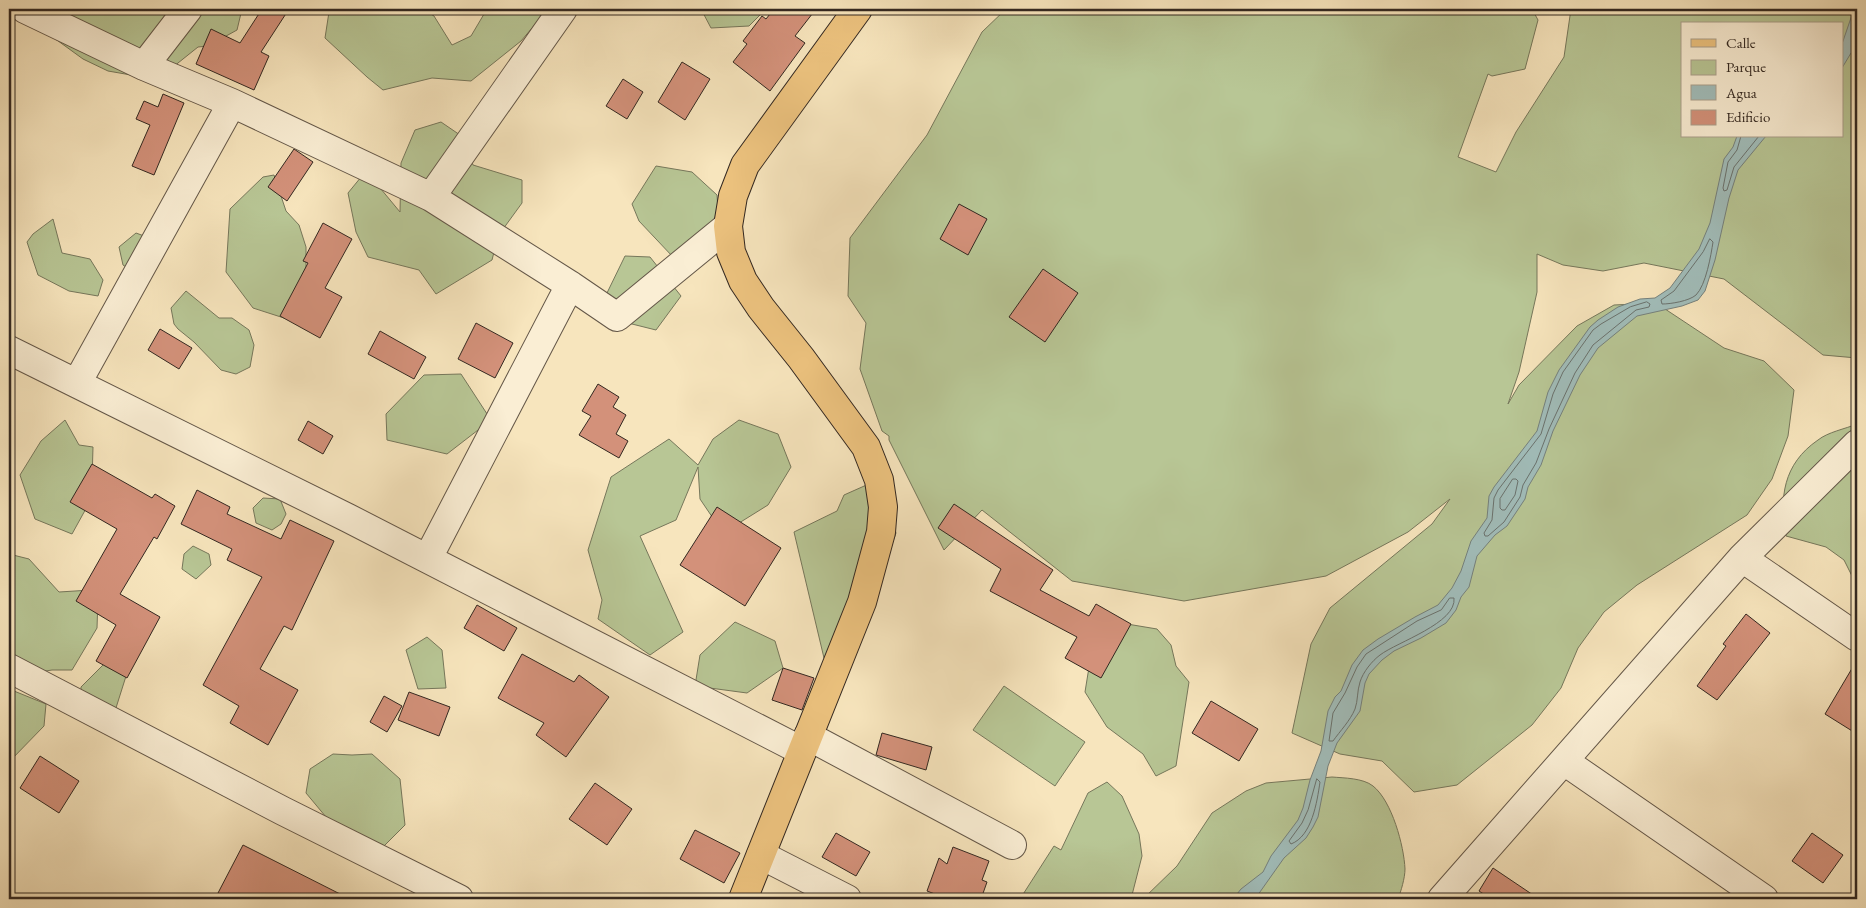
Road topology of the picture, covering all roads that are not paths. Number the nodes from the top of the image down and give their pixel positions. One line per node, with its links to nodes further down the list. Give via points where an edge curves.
1 (25, 9): 5 (street)
2 (188, 9): 5 (street)
3 (563, 9): 7 (street)
4 (858, 9): 8 (main road, via 745,165 733,196)
5 (144, 66): 6 (street)
6 (232, 103): 7 (street); 11 (street)
7 (431, 197): 9 (street)
8 (728, 226): 9 (street, via 617,317); 17 (main road, via 731,252 743,281 866,447 878,480 883,507 881,532 862,602)
9 (570, 285): 13 (street)
10 (9, 350): 11 (street)
11 (77, 383): 13 (street)
12 (1857, 444): 14 (street)
13 (428, 558): 17 (street)
14 (1742, 558): 15 (street); 18 (street)
15 (1857, 636)
16 (9, 668): 21 (street, via 274,807)
17 (805, 743): 19 (street); 20 (main road)
18 (1564, 761): 24 (street); 25 (street)
19 (1012, 846)
20 (761, 855): 22 (main road); 23 (street)
21 (459, 899)
22 (742, 899)
23 (847, 899)
24 (1442, 899)
25 (1764, 899)

